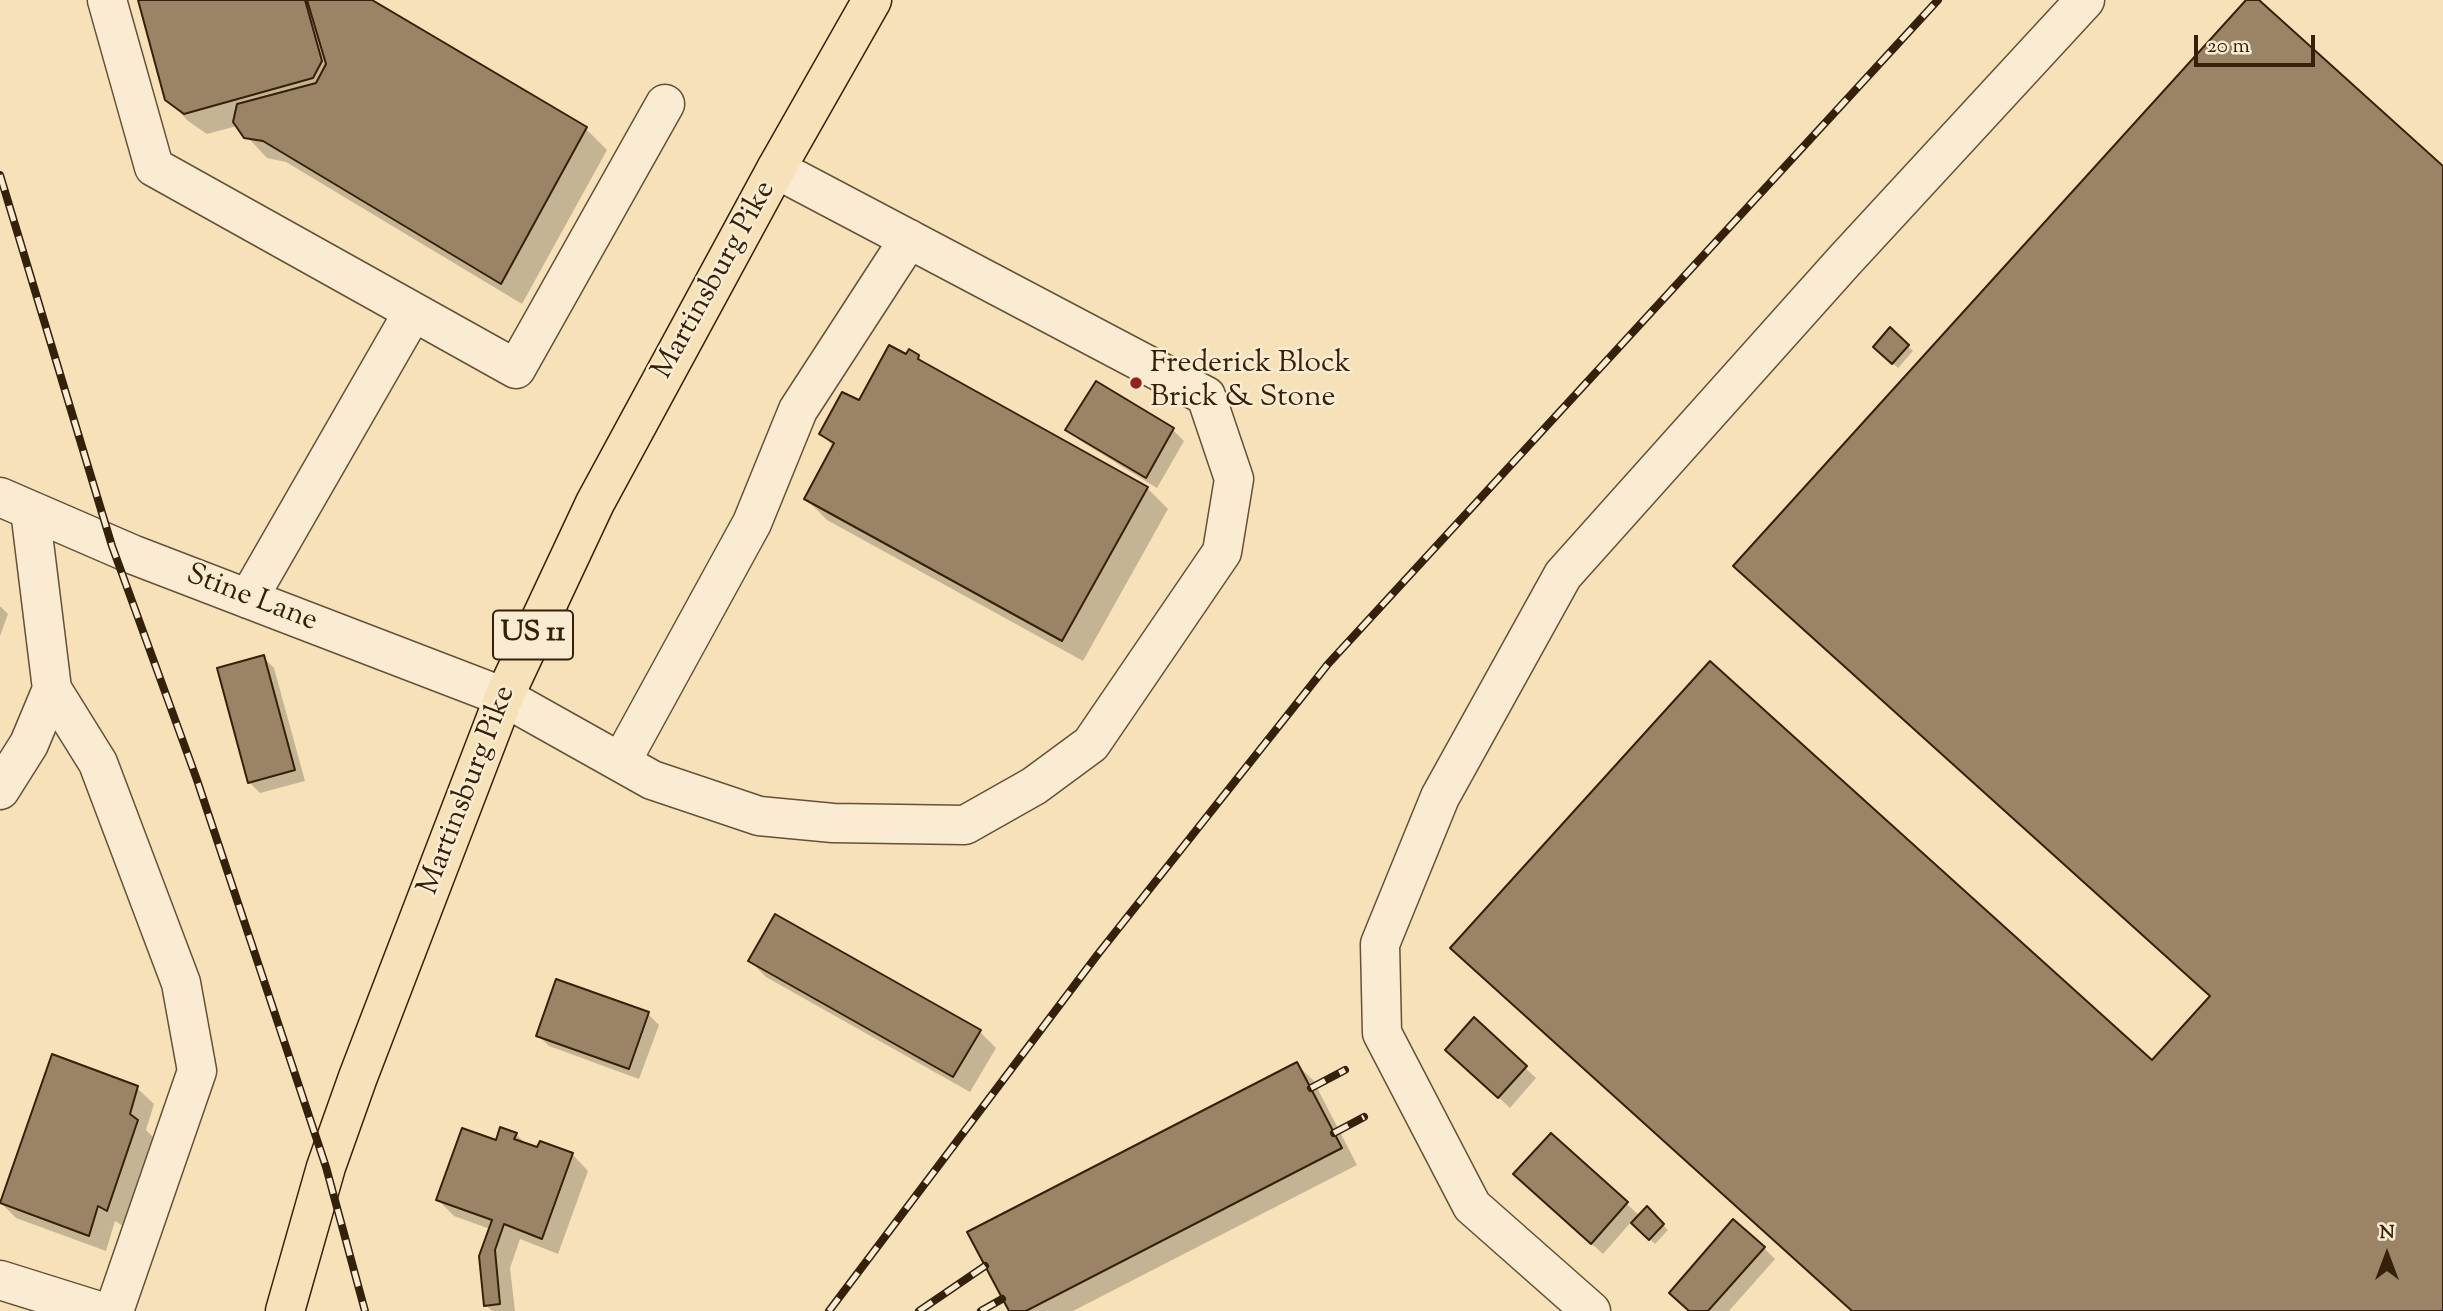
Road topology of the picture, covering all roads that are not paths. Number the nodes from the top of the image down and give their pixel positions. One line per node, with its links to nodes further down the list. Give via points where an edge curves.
1 (107, 0): 7 (street, via 153,167)
2 (872, 0): 5 (main road, Martinsburg Pike / US 11)
3 (2085, 0): 18 (street, via 1844,260 1563,575 1440,797 1380,944 1382,1034 1472,1206)
4 (665, 104): 7 (street, via 516,369)
5 (776, 169): 6 (street, Stine Lane); 11 (main road, Martinsburg Pike / US 11, via 595,503)
6 (909, 239): 12 (street, via 798,410 752,523); 12 (street, Stine Lane, via 1206,396 1234,479 1222,552 1091,744 1034,786 965,825 833,823 759,816 652,780)
7 (413, 312): 9 (street)
8 (15, 504): 9 (street, Stine Lane); 10 (street)
9 (248, 599): 11 (street, Stine Lane)
10 (52, 689): 13 (street, via 29,744); 16 (street, via 98,763 181,983 197,1071)
11 (504, 698): 12 (street, Stine Lane); 17 (main road, Martinsburg Pike / US 11, via 358,1077 326,1167)
12 (621, 762)
13 (0, 790)
14 (0, 1280): 15 (street)
15 (99, 1311)
16 (114, 1311)
17 (285, 1311)
18 (1591, 1311)

